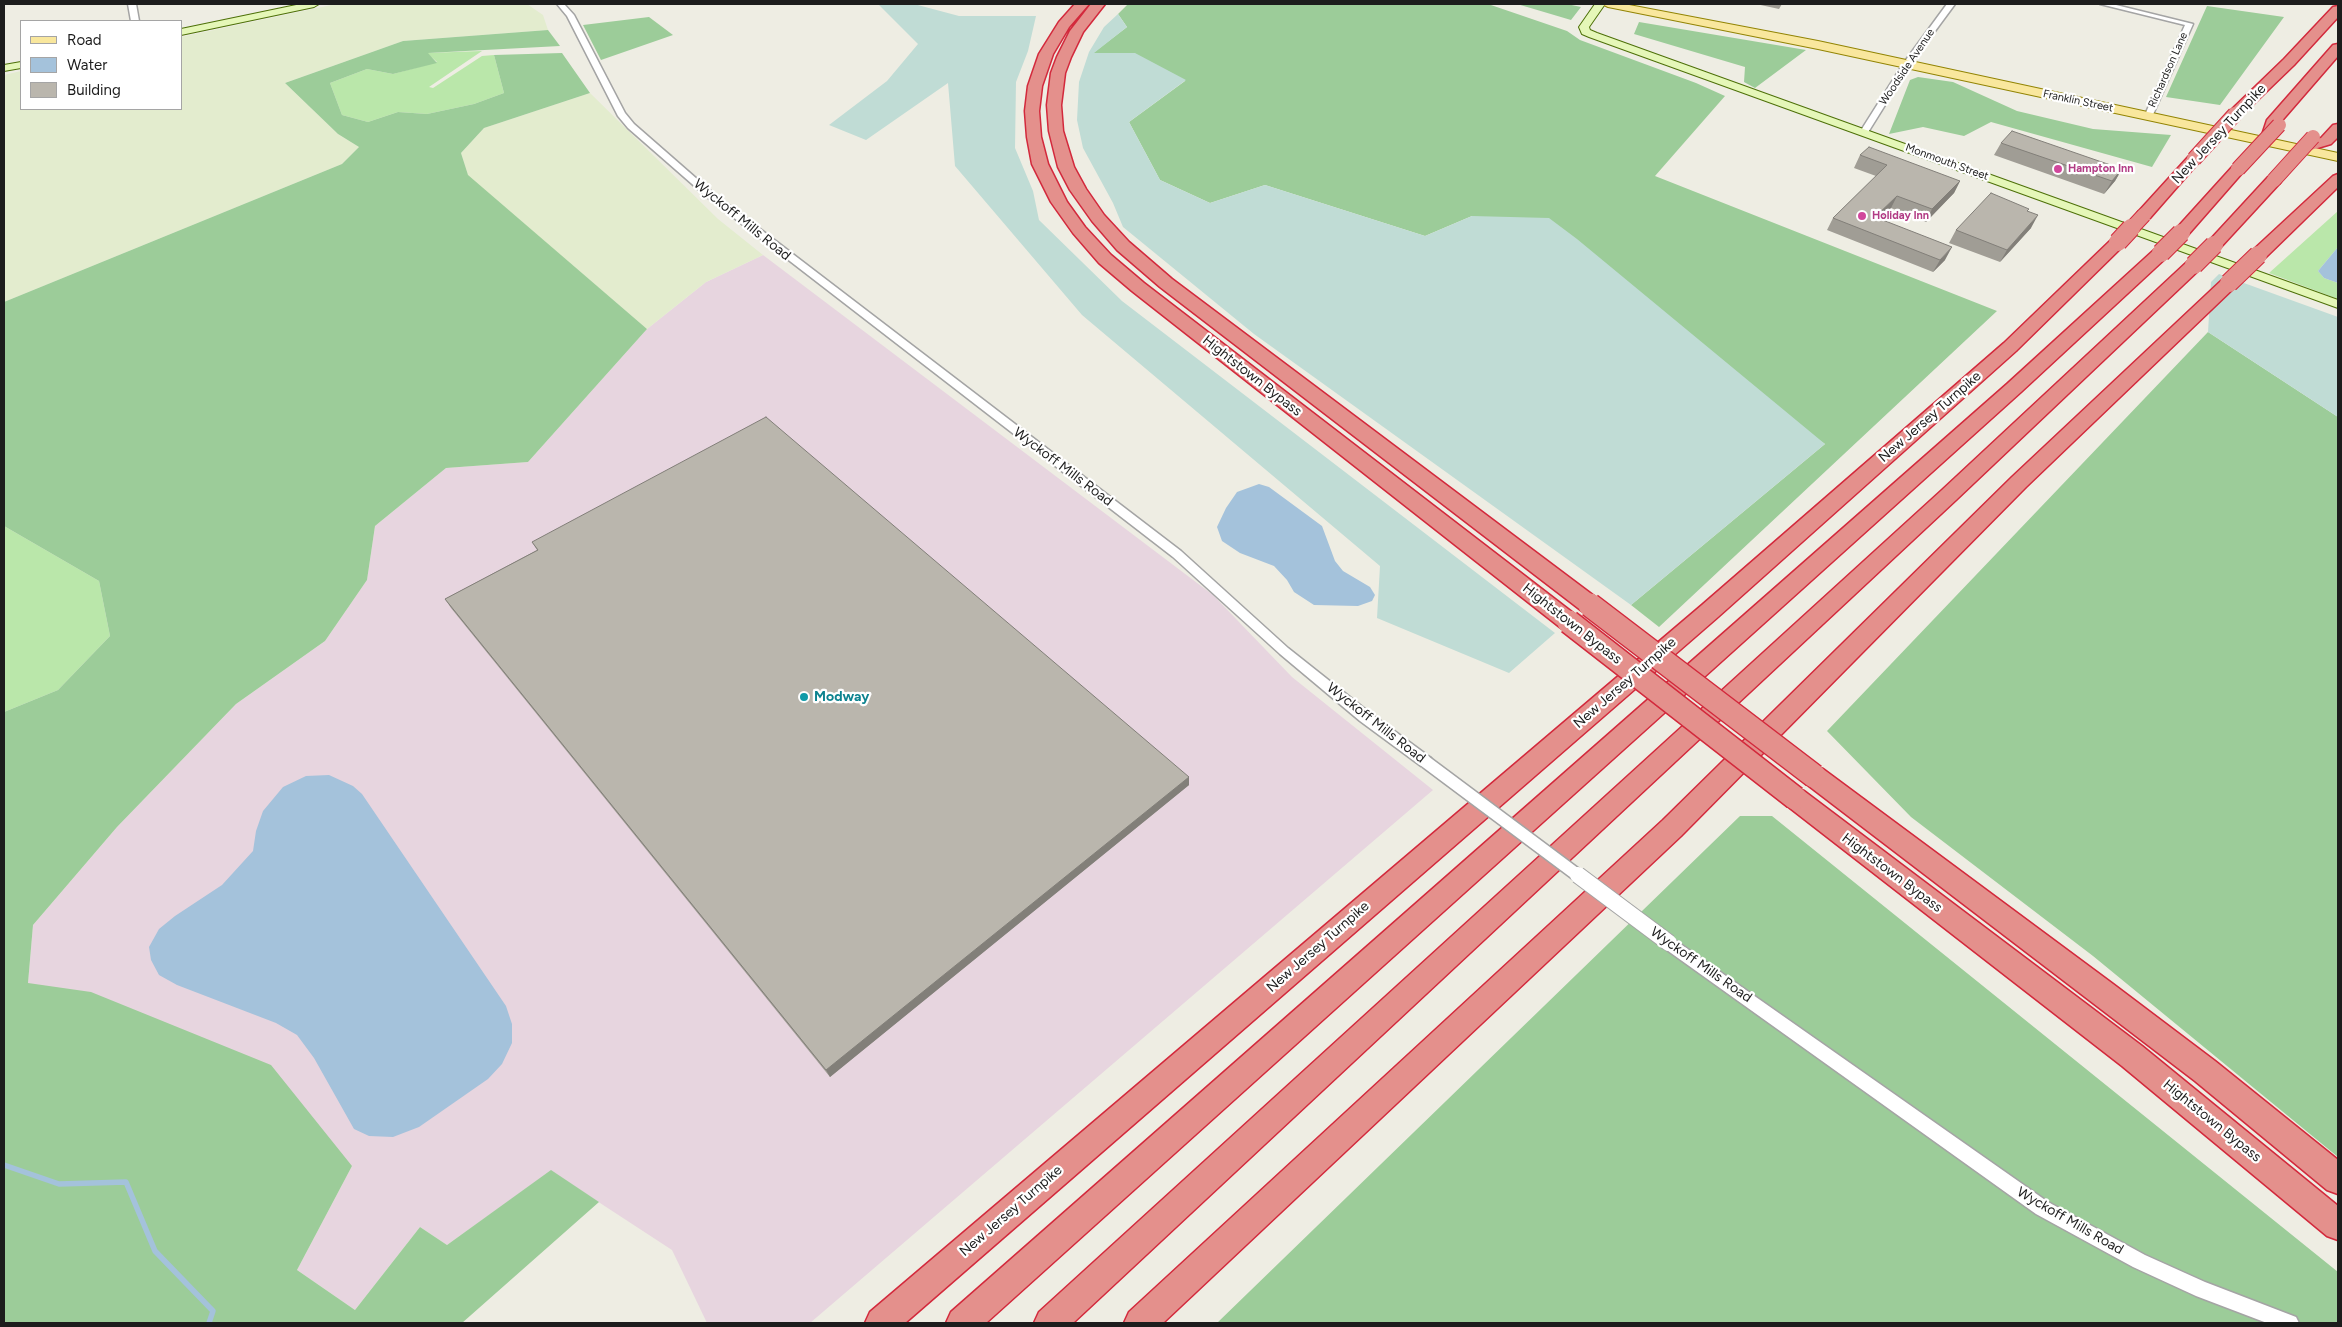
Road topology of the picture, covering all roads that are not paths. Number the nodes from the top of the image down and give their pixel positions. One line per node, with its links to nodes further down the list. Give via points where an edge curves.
1 (132, 4): 13 (street)
2 (314, 4): 14 (street)
3 (560, 4): 37 (street, Wyckoff Mills Road, bridge, via 570,15 621,114 710,195 1177,554 1284,651 1365,717 1669,943 2042,1208 2139,1261 2202,1290)
4 (1065, 4): 22 (highway, via 1039,55)
5 (1082, 4): 22 (highway, Hightstown Bypass, via 1050,48)
6 (1600, 4): 27 (street, Monmouth Street, via 1584,27 1586,32)
7 (1608, 4): 16 (main road)
8 (1657, 4): 16 (main road)
9 (1951, 4): 18 (street, Woodside Avenue)
10 (2104, 4): 24 (street, Richardson Lane, via 2189,24)
11 (1104, 5): 31 (highway, Hightstown Bypass, bridge, via 1077,31 1058,72 1054,122 1063,158 1084,199 1114,237 1179,293 2127,1011)
12 (2338, 10): 23 (highway, New Jersey Turnpike)
13 (135, 20)
14 (182, 32)
15 (2291, 39): 23 (highway, via 2240,96)
16 (1818, 44): 18 (main road, Franklin Street)
17 (2338, 48): 26 (highway)
18 (1907, 64): 24 (main road, Franklin Street); 27 (street, Woodside Avenue)
19 (20, 65): 21 (street)
20 (2338, 66): 26 (highway)
21 (4, 68)
22 (1037, 77): 32 (highway, Hightstown Bypass, bridge, via 1032,119 1040,164 1065,211 1095,249 1138,287 2132,1056)
23 (2235, 114): 33 (highway, New Jersey Turnpike, bridge, via 2118,242 2010,347 1710,611)
24 (2148, 116): 28 (main road, Franklin Street)
25 (2335, 122): 35 (highway, bridge, via 2274,180 2194,265 2033,418)
26 (2274, 127): 34 (highway, bridge, via 2181,233 2014,388)
27 (1864, 132): 30 (street, Monmouth Street)
28 (2338, 157)
29 (2338, 179): 36 (highway, bridge, via 2019,482 1672,828)
30 (2338, 304)
31 (2338, 1179)
32 (2338, 1225)
33 (881, 1323)
34 (962, 1323)
35 (1050, 1323)
36 (1140, 1323)
37 (2290, 1323)

